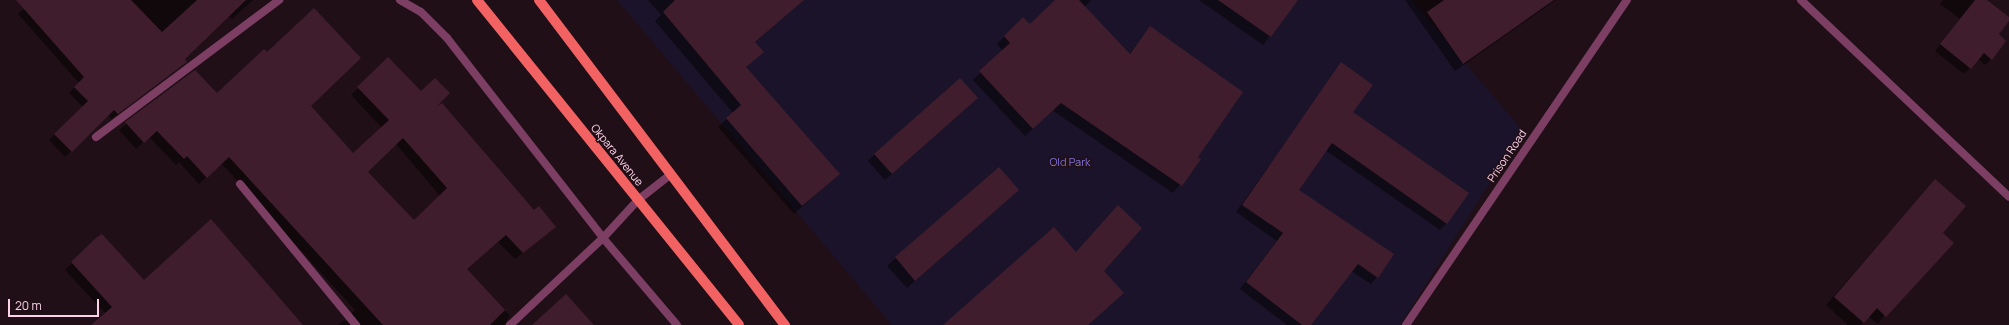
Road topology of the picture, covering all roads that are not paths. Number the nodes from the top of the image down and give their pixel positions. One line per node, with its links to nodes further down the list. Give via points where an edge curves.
1 (279, 0): 7 (street)
2 (400, 0): 12 (street, via 421,12 447,38)
3 (477, 0): 11 (main road, Okpara Avenue)
4 (538, 0): 8 (main road)
5 (1627, 0): 18 (street, Prison Road)
6 (1801, 0): 10 (street)
7 (96, 137)
8 (671, 174): 11 (street); 17 (main road)
9 (240, 184): 13 (street)
10 (2009, 197)
11 (638, 200): 12 (street); 16 (main road, Okpara Avenue)
12 (603, 238): 14 (street); 15 (street)
13 (356, 325)
14 (510, 325)
15 (677, 325)
16 (738, 325)
17 (785, 325)
18 (1406, 325)

